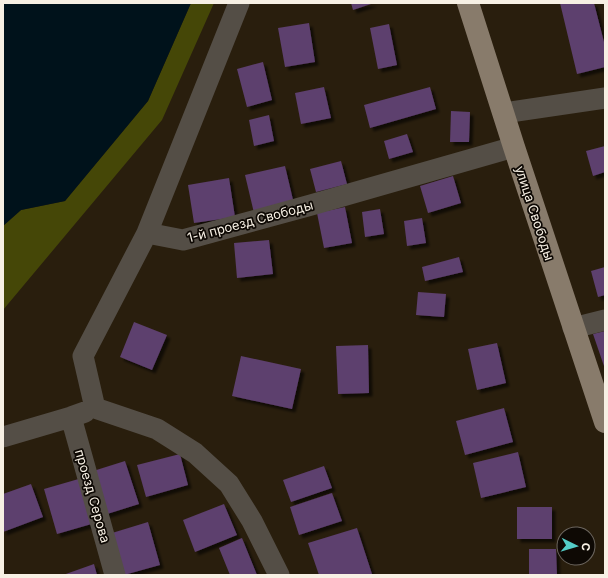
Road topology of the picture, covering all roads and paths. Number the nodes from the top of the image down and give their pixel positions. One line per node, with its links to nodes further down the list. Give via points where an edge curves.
1 (239, 3): 6 (street)
2 (468, 3): 4 (main road, улица Свободы)
3 (605, 98): 4 (street)
4 (503, 113): 5 (main road, улица Свободы)
5 (514, 147): 6 (street, 1-й проезд Свободы, via 183,240); 8 (main road, улица Свободы)
6 (147, 233): 9 (street, via 83,356)
7 (605, 320): 8 (street)
8 (573, 328): 11 (main road, улица Свободы)
9 (95, 408): 10 (street); 14 (street, via 156,429 195,454 229,484 252,521)
10 (71, 418): 12 (street); 13 (street, проезд Серова)
11 (605, 422)
12 (3, 436)
13 (116, 575)
14 (279, 575)

